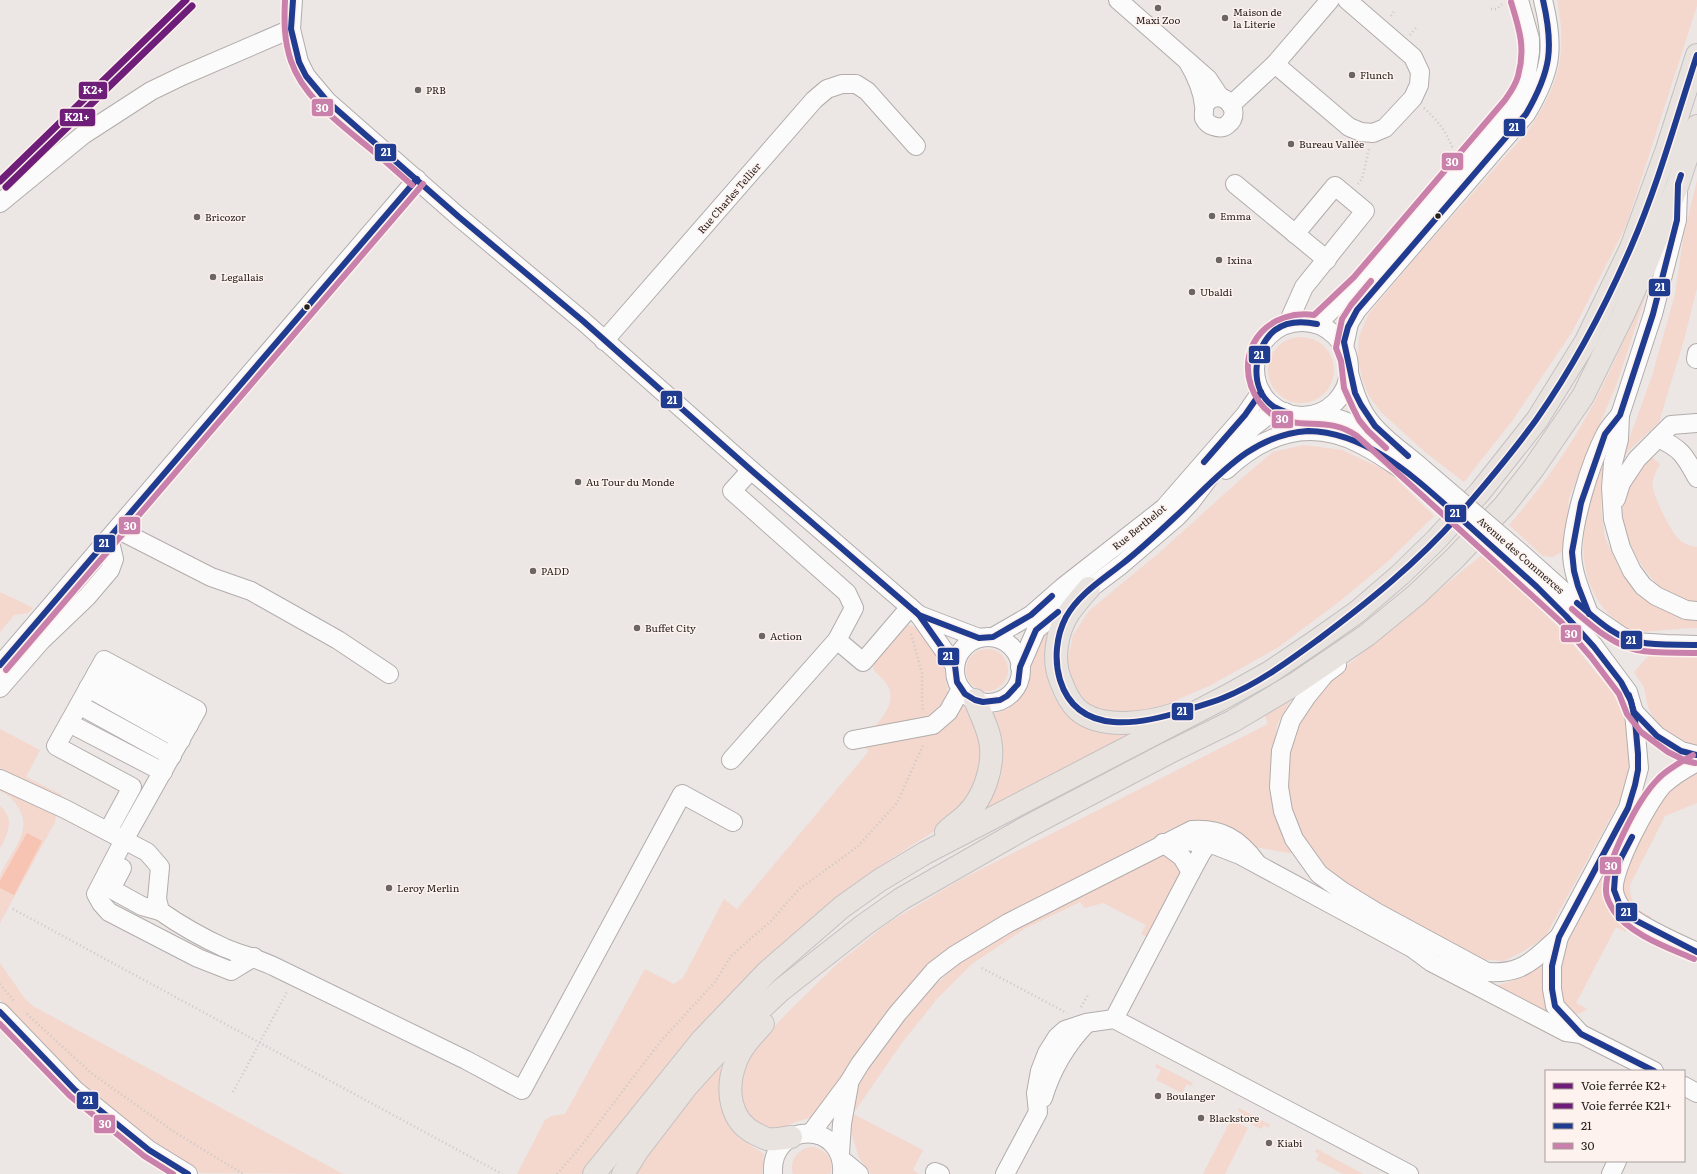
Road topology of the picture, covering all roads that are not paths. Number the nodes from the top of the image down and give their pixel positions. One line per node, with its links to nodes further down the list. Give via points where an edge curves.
1 (293, 0): 7 (street)
2 (1118, 0): 9 (street)
3 (1330, 0): 10 (street)
4 (1347, 0): 10 (street, via 1413,57 1420,72 1419,85 1413,98 1385,128 1373,133 1349,127)
5 (1518, 0): 22 (street, via 1530,39 1530,52 1526,79 1512,105 1360,282)
6 (1543, 0): 24 (street, via 1551,51 1538,94 1526,114 1357,310 1349,323)
7 (291, 28): 15 (street, via 299,62 314,86 327,101); 18 (street, via 150,91 82,136)
8 (1697, 55): 54 (main road, via 1667,149 1631,248 1586,341 1537,420 1480,492 1400,575 1357,612 1313,643 1270,672)
9 (1188, 62): 11 (street, via 1208,79); 12 (street, via 1196,78)
10 (1275, 64): 11 (street)
11 (1226, 101): 12 (street, via 1211,99); 12 (street, via 1233,110 1232,120 1219,128 1206,121)
12 (1204, 106)
13 (1697, 126): 17 (main road)
14 (916, 146): 23 (street, Rue Charles Tellier, via 868,91 856,84 842,84 827,89 814,100)
15 (417, 179): 23 (street); 37 (street)
16 (1235, 184): 19 (street)
17 (1678, 184): 29 (street, via 1677,220 1653,314); 43 (main road, via 1624,315 1583,396 1563,427 1504,506 1455,558)
18 (0, 203)
19 (1295, 234): 20 (street); 20 (street, via 1335,186 1348,196 1365,211)
20 (1327, 260): 21 (street, via 1304,287)
21 (1289, 323): 22 (street, via 1303,321); 26 (street, via 1274,330 1257,356 1256,374)
22 (1318, 324): 24 (street, via 1328,329)
23 (604, 341): 32 (street)
24 (1344, 346): 25 (street, via 1349,359)
25 (1349, 373): 28 (street, via 1348,382 1338,400); 33 (street, Avenue des Commerces, via 1366,416)
26 (1262, 392): 27 (street, via 1272,404); 44 (street, Rue Berthelot, via 1164,508 1031,615)
27 (1285, 412): 28 (street, via 1299,416); 35 (street, Rue Berthelot, via 1267,416 1253,427 1230,451)
28 (1313, 415): 33 (street, Avenue des Commerces, via 1328,416 1353,424)
29 (1620, 415): 36 (street, via 1611,488); 41 (street, via 1605,434 1587,482 1572,552 1574,571)
30 (1697, 423): 31 (street, via 1671,425)
31 (1658, 438): 34 (street, via 1674,445 1685,456); 36 (street, via 1628,471 1616,495)
32 (751, 470): 42 (street); 45 (street, via 732,491 847,593 854,608)
33 (1419, 474): 35 (street, via 1360,444 1334,434 1303,431 1261,443 1239,458); 38 (street, Avenue des Commerces, bridge)
34 (1697, 478)
35 (1190, 503): 39 (street, Rue Berthelot, via 1121,565)
36 (1613, 519): 40 (street, via 1621,548 1632,571 1643,586 1671,604)
37 (113, 534): 47 (street); 50 (street, via 251,592 338,640); 52 (street, via 114,559 110,570 88,597 41,641)
38 (1517, 559): 41 (street, Avenue des Commerces); 56 (street, Avenue des Commerces, via 1593,645 1628,692)
39 (1089, 588): 49 (street, Rue Berthelot, via 1036,630); 54 (main road, via 1062,625 1056,662 1065,693 1078,710 1093,718 1122,724 1172,715)
40 (1697, 611)
41 (1588, 614): 46 (street, Avenue des Commerces, via 1634,642)
42 (913, 617): 44 (street); 45 (street, via 863,662); 48 (street)
43 (1367, 636): 76 (main road, via 1233,721 1026,827 901,899); 80 (street, via 1352,653 1325,674 1306,696 1291,720 1281,751 1279,788 1283,811 1294,839 1319,874 1376,912)
44 (986, 638): 48 (street, via 970,642 963,648); 49 (street, via 1005,642 1015,651)
45 (837, 640): 62 (street)
46 (1697, 645)
47 (0, 665)
48 (955, 666): 53 (street, via 955,674)
49 (1020, 667): 53 (street, via 1018,684 1007,696 992,702)
50 (389, 674)
51 (92, 681): 55 (street); 58 (street); 58 (street, via 104,660 197,710)
52 (0, 688)
53 (968, 694): 59 (street, via 933,725); 71 (main road, via 988,733 991,746 987,780 980,797 967,814)
54 (1227, 696): 71 (main road)
55 (79, 705): 57 (street); 61 (street)
56 (1634, 712): 60 (street, Avenue des Commerces, via 1657,736 1681,751); 75 (street, via 1639,768 1628,808)
57 (69, 723): 64 (street); 67 (street, via 56,746 132,787)
58 (185, 733): 61 (street)
59 (854, 740)
60 (1697, 755)
61 (172, 756): 64 (street)
62 (731, 760)
63 (1697, 762): 78 (street, via 1664,784 1653,799 1621,858 1614,884 1618,903 1627,915)
64 (163, 772): 68 (street)
65 (0, 778): 67 (street)
66 (733, 822): 79 (street, via 682,794 522,1090)
67 (108, 832): 68 (street)
68 (128, 842): 74 (street, via 147,852 160,867 157,899); 74 (street, via 111,889 142,906); 79 (street, via 96,894 110,912 198,958 231,971)
69 (1163, 843): 70 (street); 72 (street, via 1192,830 1206,829 1234,840 1246,849); 73 (street, via 1182,857); 86 (street, via 1008,923 934,971 897,1014 860,1064)
70 (1209, 843): 72 (street); 73 (street)
71 (925, 853): 94 (main road, via 842,907 767,972 702,1040)
72 (1256, 862): 77 (street)
73 (1190, 872): 82 (street)
74 (160, 911): 79 (street, via 175,922 226,948)
75 (1559, 937): 80 (street, via 1528,964 1508,972); 84 (street, via 1552,966 1555,1006)
76 (848, 938): 90 (main road, via 792,992 746,1042 735,1064 731,1095 736,1118 747,1129 767,1139); 95 (main road, via 781,990 736,1032 687,1086)
77 (1412, 948): 80 (street, via 1436,954 1466,969); 84 (street, via 1431,962 1558,1028)
78 (1697, 952)
79 (254, 957)
80 (1487, 972)
81 (0, 1012): 93 (street, via 75,1090 149,1150)
82 (1114, 1019): 83 (street); 99 (street)
83 (1086, 1023): 89 (street, via 1078,1050 1057,1087); 89 (street, via 1065,1030 1047,1053 1036,1093)
84 (1581, 1034): 85 (street)
85 (1652, 1070)
86 (850, 1082): 90 (street); 91 (street, via 842,1124)
87 (1685, 1087): 88 (street)
88 (1697, 1093)
89 (1038, 1112): 98 (street)
90 (801, 1135): 91 (street, via 825,1138 831,1142); 96 (street, via 785,1141 777,1152)
91 (842, 1162): 97 (street)
92 (1617, 1162): 100 (street)
93 (188, 1174)
94 (594, 1174)
95 (623, 1174)
96 (773, 1174)
97 (859, 1174)
98 (1006, 1174)
99 (1409, 1174)
100 (1611, 1174)

